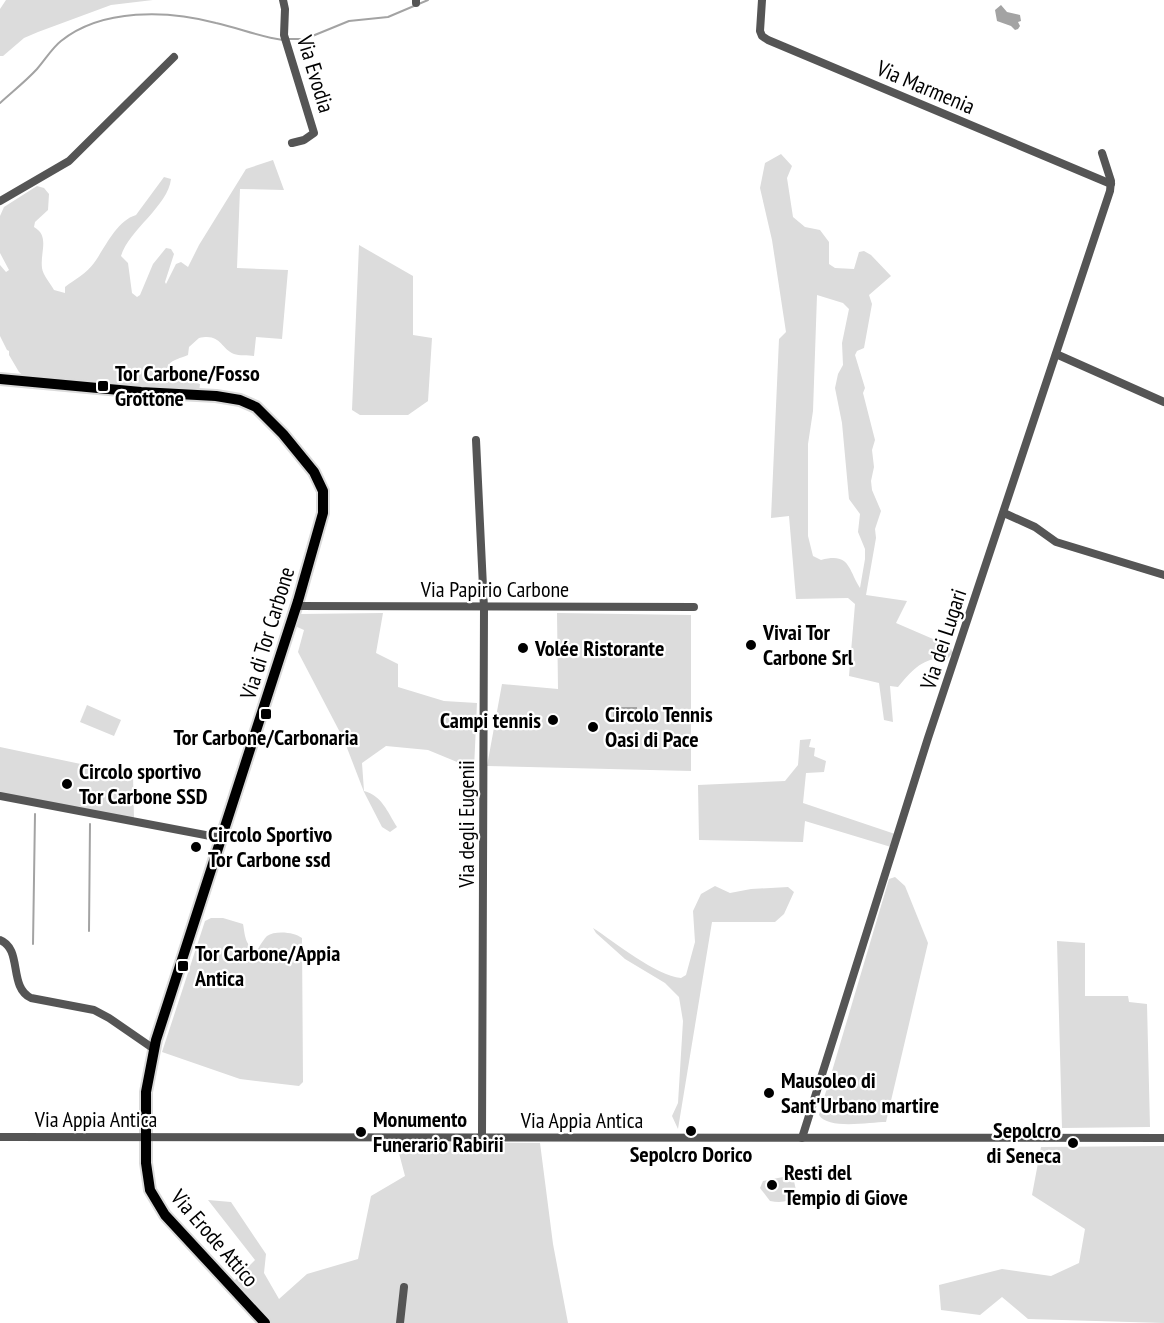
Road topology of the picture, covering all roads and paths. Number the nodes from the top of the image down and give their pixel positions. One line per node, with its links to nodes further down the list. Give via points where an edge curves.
1 (283, 0): 4 (street, Via Evodia, via 284,35 314,133)
2 (762, 0): 6 (street, Via Marmenia, via 760,31 766,39)
3 (174, 57): 7 (street, via 69,161)
4 (292, 143)
5 (1102, 153): 6 (street)
6 (1111, 184): 8 (street, Via dei Lugari)
7 (0, 201)
8 (1056, 354): 10 (street); 12 (street, Via dei Lugari)
9 (0, 379): 14 (main road, Via di Tor Carbone, via 216,396 256,407 306,461 324,493 322,517)
10 (1164, 402)
11 (476, 440): 16 (street, Via degli Eugenii)
12 (1004, 513): 13 (street, via 1056,542); 24 (street, Via dei Lugari, via 928,738)
13 (1164, 574)
14 (296, 606): 16 (street, Via Papirio Carbone); 18 (main road, Via di Tor Carbone)
15 (694, 607): 16 (street, Via Papirio Carbone)
16 (484, 608): 23 (street, Via degli Eugenii)
17 (0, 796): 18 (street)
18 (221, 838): 20 (main road, Via di Tor Carbone)
19 (0, 940): 20 (street, via 11,951 24,994 94,1010)
20 (154, 1049): 22 (main road, Via di Tor Carbone, via 146,1092)
21 (0, 1137): 22 (street, Via Appia Antica)
22 (146, 1137): 23 (street, Via Appia Antica); 27 (main road, Via Erode Attico, via 148,1182 158,1206)
23 (482, 1138): 24 (street, Via Appia Antica)
24 (802, 1138): 25 (street, Via Appia Antica)
25 (1164, 1138)
26 (404, 1287): 28 (street)
27 (265, 1323)
28 (400, 1323)

